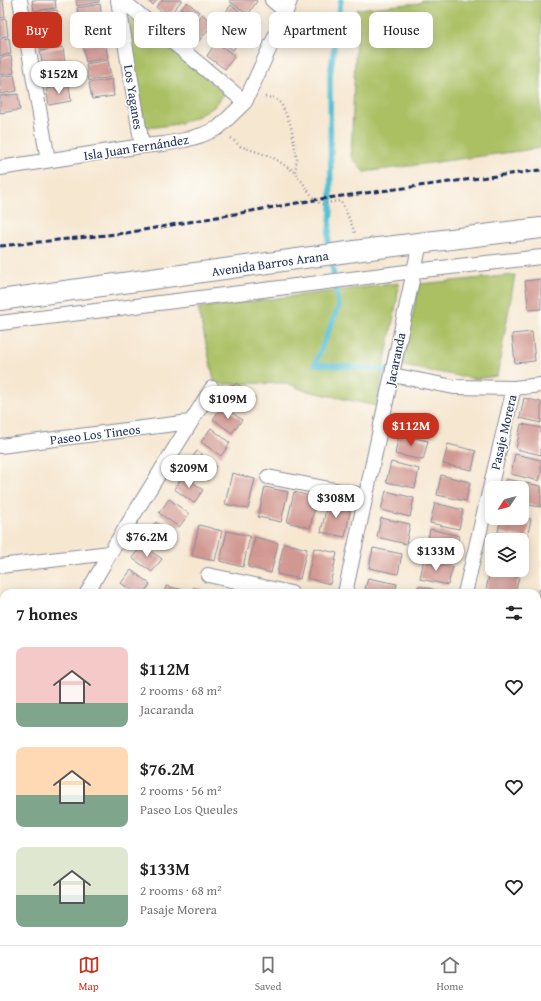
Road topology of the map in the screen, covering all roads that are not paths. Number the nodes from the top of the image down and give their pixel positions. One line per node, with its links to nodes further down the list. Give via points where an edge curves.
1 (20, 0): 8 (street)
2 (118, 0): 7 (street, Los Yaganes)
3 (122, 0): 6 (street)
4 (272, 0): 5 (street)
5 (288, 6): 6 (street, Isla Juan Fernández)
6 (245, 102): 7 (street, Isla Juan Fernández, via 218,128 202,135)
7 (142, 146): 8 (street, Isla Juan Fernández)
8 (48, 160): 9 (street, Isla Juan Fernández)
9 (0, 168)
10 (541, 228): 11 (main road, Avenida Barros Arana)
11 (420, 243): 13 (street, Jacaranda); 14 (main road, Avenida Barros Arana)
12 (541, 257): 13 (street, Avenida Barros Arana)
13 (414, 271): 15 (street, Avenida Barros Arana); 16 (street, Jacaranda)
14 (0, 300)
15 (0, 323)
16 (392, 375): 19 (street, via 454,387); 23 (street, Jacaranda)
17 (541, 385): 19 (street)
18 (212, 388): 20 (street)
19 (514, 388): 30 (street, Pasaje Morera)
20 (190, 422): 21 (street, Paseo Los Tineos); 24 (street)
21 (0, 446)
22 (268, 477): 23 (street)
23 (366, 496): 29 (street, Jacaranda)
24 (110, 553): 25 (street); 27 (street)
25 (0, 566)
26 (208, 575): 28 (street)
27 (89, 589)
28 (273, 589)
29 (346, 589)
30 (466, 589)

